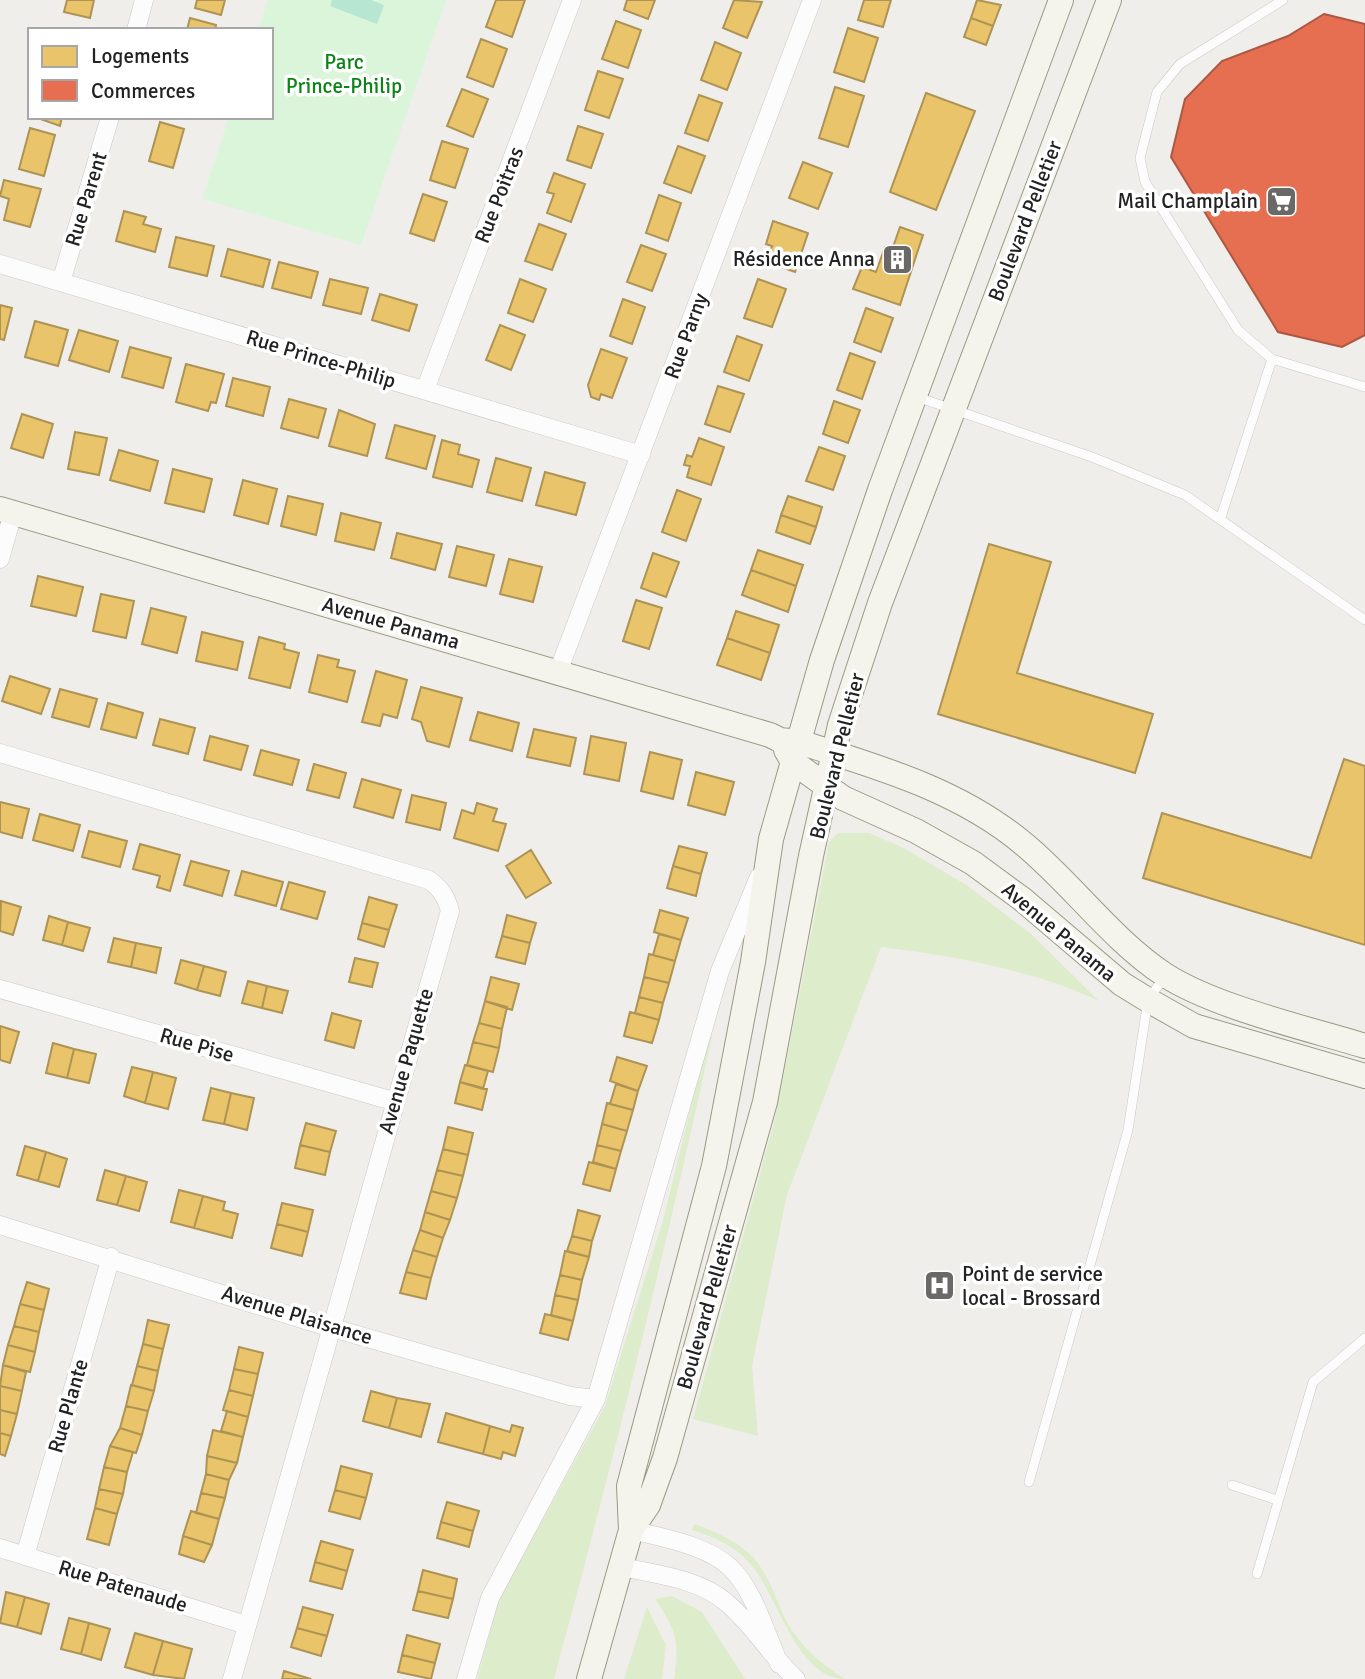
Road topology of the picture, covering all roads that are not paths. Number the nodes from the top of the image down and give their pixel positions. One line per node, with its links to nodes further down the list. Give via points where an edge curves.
1 (145, 0): 7 (street)
2 (572, 0): 13 (street, Rue Poitras)
3 (812, 0): 16 (street, Rue Parny)
4 (1061, 0): 14 (street, Boulevard Pelletier)
5 (1109, 0): 15 (street, Boulevard Pelletier)
6 (1283, 0): 11 (lane, via 1180,64 1157,92 1140,158 1144,182 1238,330)
7 (137, 28)
8 (109, 119): 10 (street, Rue Parent)
9 (0, 264): 10 (street, Rue Prince-Philip)
10 (61, 282): 13 (street, Rue Prince-Philip)
11 (1272, 359): 12 (lane); 18 (lane)
12 (1365, 387)
13 (425, 390): 16 (street, Rue Prince-Philip)
14 (916, 397): 15 (lane); 22 (street, Boulevard Pelletier)
15 (952, 410): 18 (lane, via 1092,457 1185,495); 24 (street, Boulevard Pelletier, via 880,603)
16 (641, 455): 21 (street, Rue Parny)
17 (6, 511): 19 (street); 21 (street, Avenue Panama)
18 (1221, 517): 20 (lane)
19 (0, 559)
20 (1365, 620)
21 (558, 672): 22 (street, Avenue Panama, via 770,735)
22 (791, 748): 24 (street, Avenue Panama); 25 (street, Avenue Panama); 26 (street, Boulevard Pelletier)
23 (0, 752): 32 (street, Avenue Paquette, via 429,880 441,889 450,911)
24 (834, 753): 25 (street, Boulevard Pelletier); 27 (street, Avenue Panama, via 936,788 1002,828)
25 (826, 785): 29 (street, Avenue Panama, via 843,798 973,863); 41 (street, Boulevard Pelletier, via 765,1101 665,1458 648,1505)
26 (771, 839): 37 (street, Boulevard Pelletier, via 720,971); 41 (street, Boulevard Pelletier, via 714,1166 629,1486)
27 (1166, 975): 29 (lane); 30 (street, Avenue Panama, via 1189,988)
28 (0, 989): 32 (street, Rue Pise)
29 (1148, 1000): 31 (street, Avenue Panama, via 1194,1026); 38 (lane, via 1128,1130)
30 (1365, 1046)
31 (1365, 1076)
32 (393, 1101): 35 (street, Avenue Paquette)
33 (0, 1225): 34 (street, Avenue Plaisance)
34 (111, 1257): 35 (street, Avenue Plaisance); 43 (street, Rue Plante)
35 (330, 1327): 37 (street, Avenue Plaisance, via 570,1396); 46 (street, Avenue Paquette)
36 (1365, 1338): 40 (lane, via 1313,1382)
37 (596, 1399): 49 (street, Boulevard Pelletier, via 490,1598)
38 (1029, 1482)
39 (1232, 1485): 40 (lane)
40 (1277, 1500): 45 (lane)
41 (631, 1530): 44 (street, Boulevard Pelletier); 47 (street, via 697,1546 729,1564 755,1600)
42 (0, 1548): 43 (street, Rue Patenaude)
43 (25, 1556): 46 (street, Rue Patenaude)
44 (622, 1567): 47 (street, via 710,1591 728,1603); 50 (street, Boulevard Pelletier)
45 (1257, 1574)
46 (246, 1625): 48 (street, Avenue Paquette)
47 (779, 1664): 51 (street)
48 (232, 1679)
49 (466, 1679)
50 (589, 1679)
51 (796, 1679)

